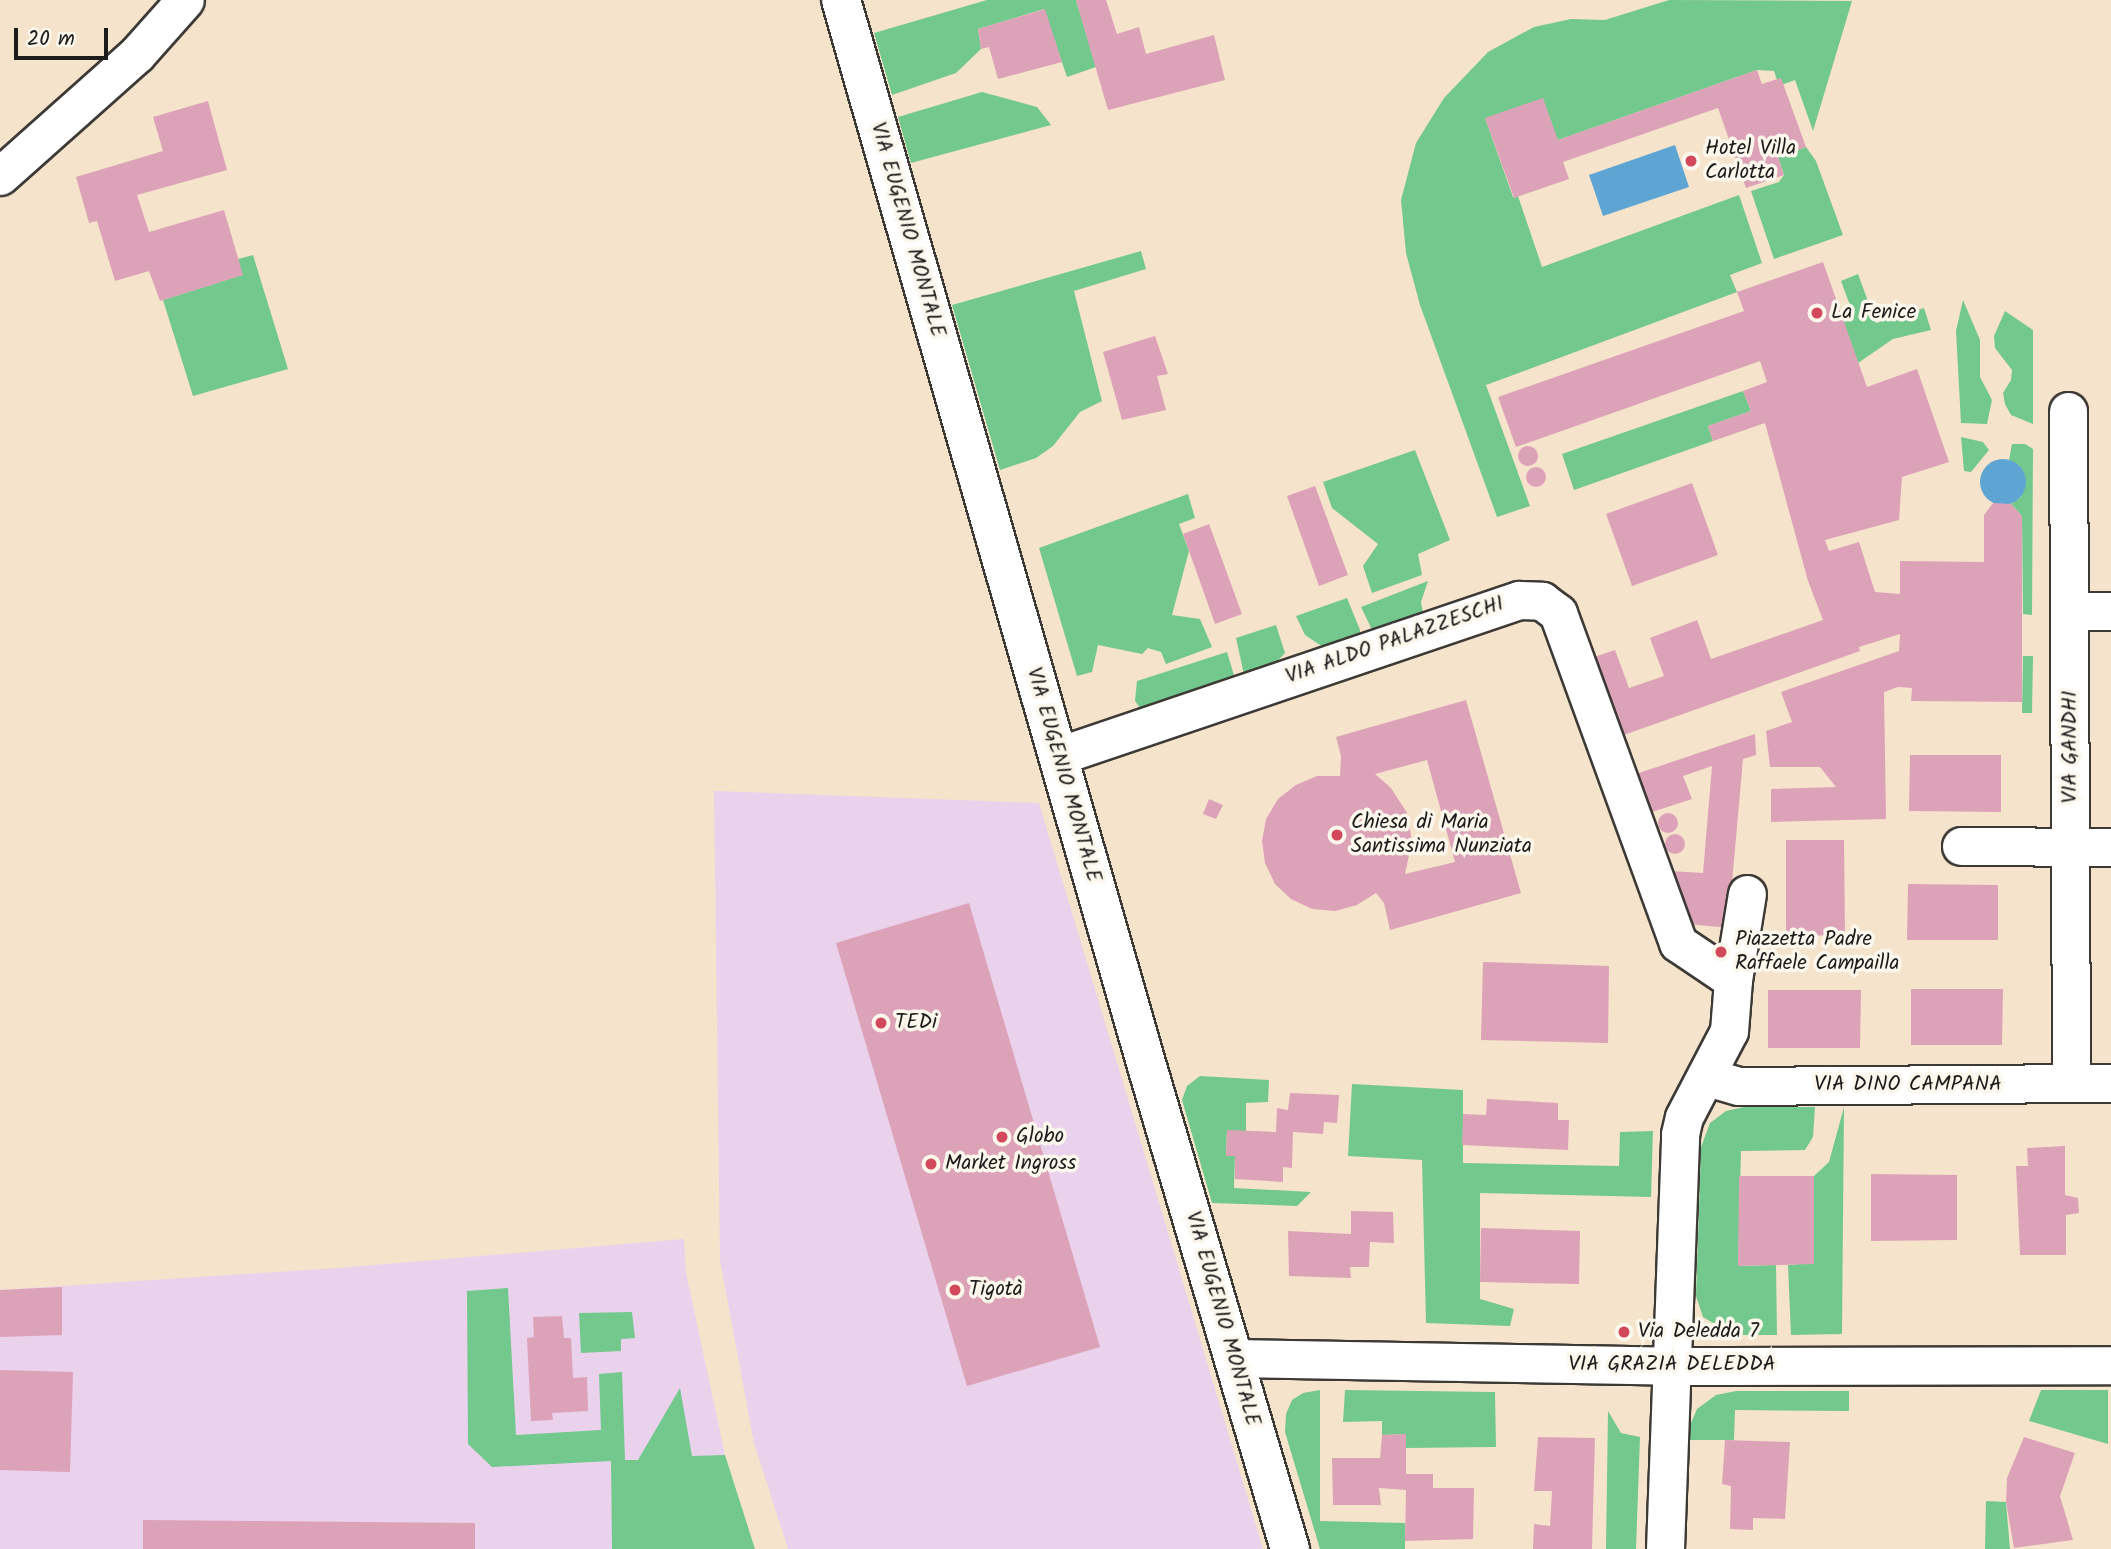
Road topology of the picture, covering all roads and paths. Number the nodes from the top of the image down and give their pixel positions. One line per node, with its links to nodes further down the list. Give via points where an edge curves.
1 (185, 0): 3 (street, via 137,54)
2 (841, 0): 7 (main road, VIA EUGENIO MONTALE)
3 (0, 176)
4 (2068, 411): 5 (street, VIA GANDHI)
5 (2070, 611): 6 (street); 9 (street, VIA GANDHI)
6 (2111, 611)
7 (1058, 756): 12 (street, VIA ALDO PALAZZESCHI, via 1518,600 1542,601 1558,613 1678,943); 16 (main road, VIA EUGENIO MONTALE)
8 (1961, 846): 9 (street)
9 (2071, 846): 10 (street); 14 (street, VIA GANDHI)
10 (2111, 847)
11 (1747, 894): 12 (street)
12 (1733, 981): 13 (street, via 1729,1031)
13 (1707, 1077): 14 (street, VIA DINO CAMPANA, via 1739,1086); 18 (street, via 1684,1117 1680,1134)
14 (2071, 1083): 15 (street, VIA DINO CAMPANA)
15 (2111, 1083)
16 (1233, 1359): 18 (street, VIA GRAZIA DELEDDA); 19 (main road, VIA EUGENIO MONTALE)
17 (2111, 1365): 18 (street, VIA GRAZIA DELEDDA)
18 (1673, 1366): 20 (street)
19 (1290, 1549)
20 (1665, 1549)

